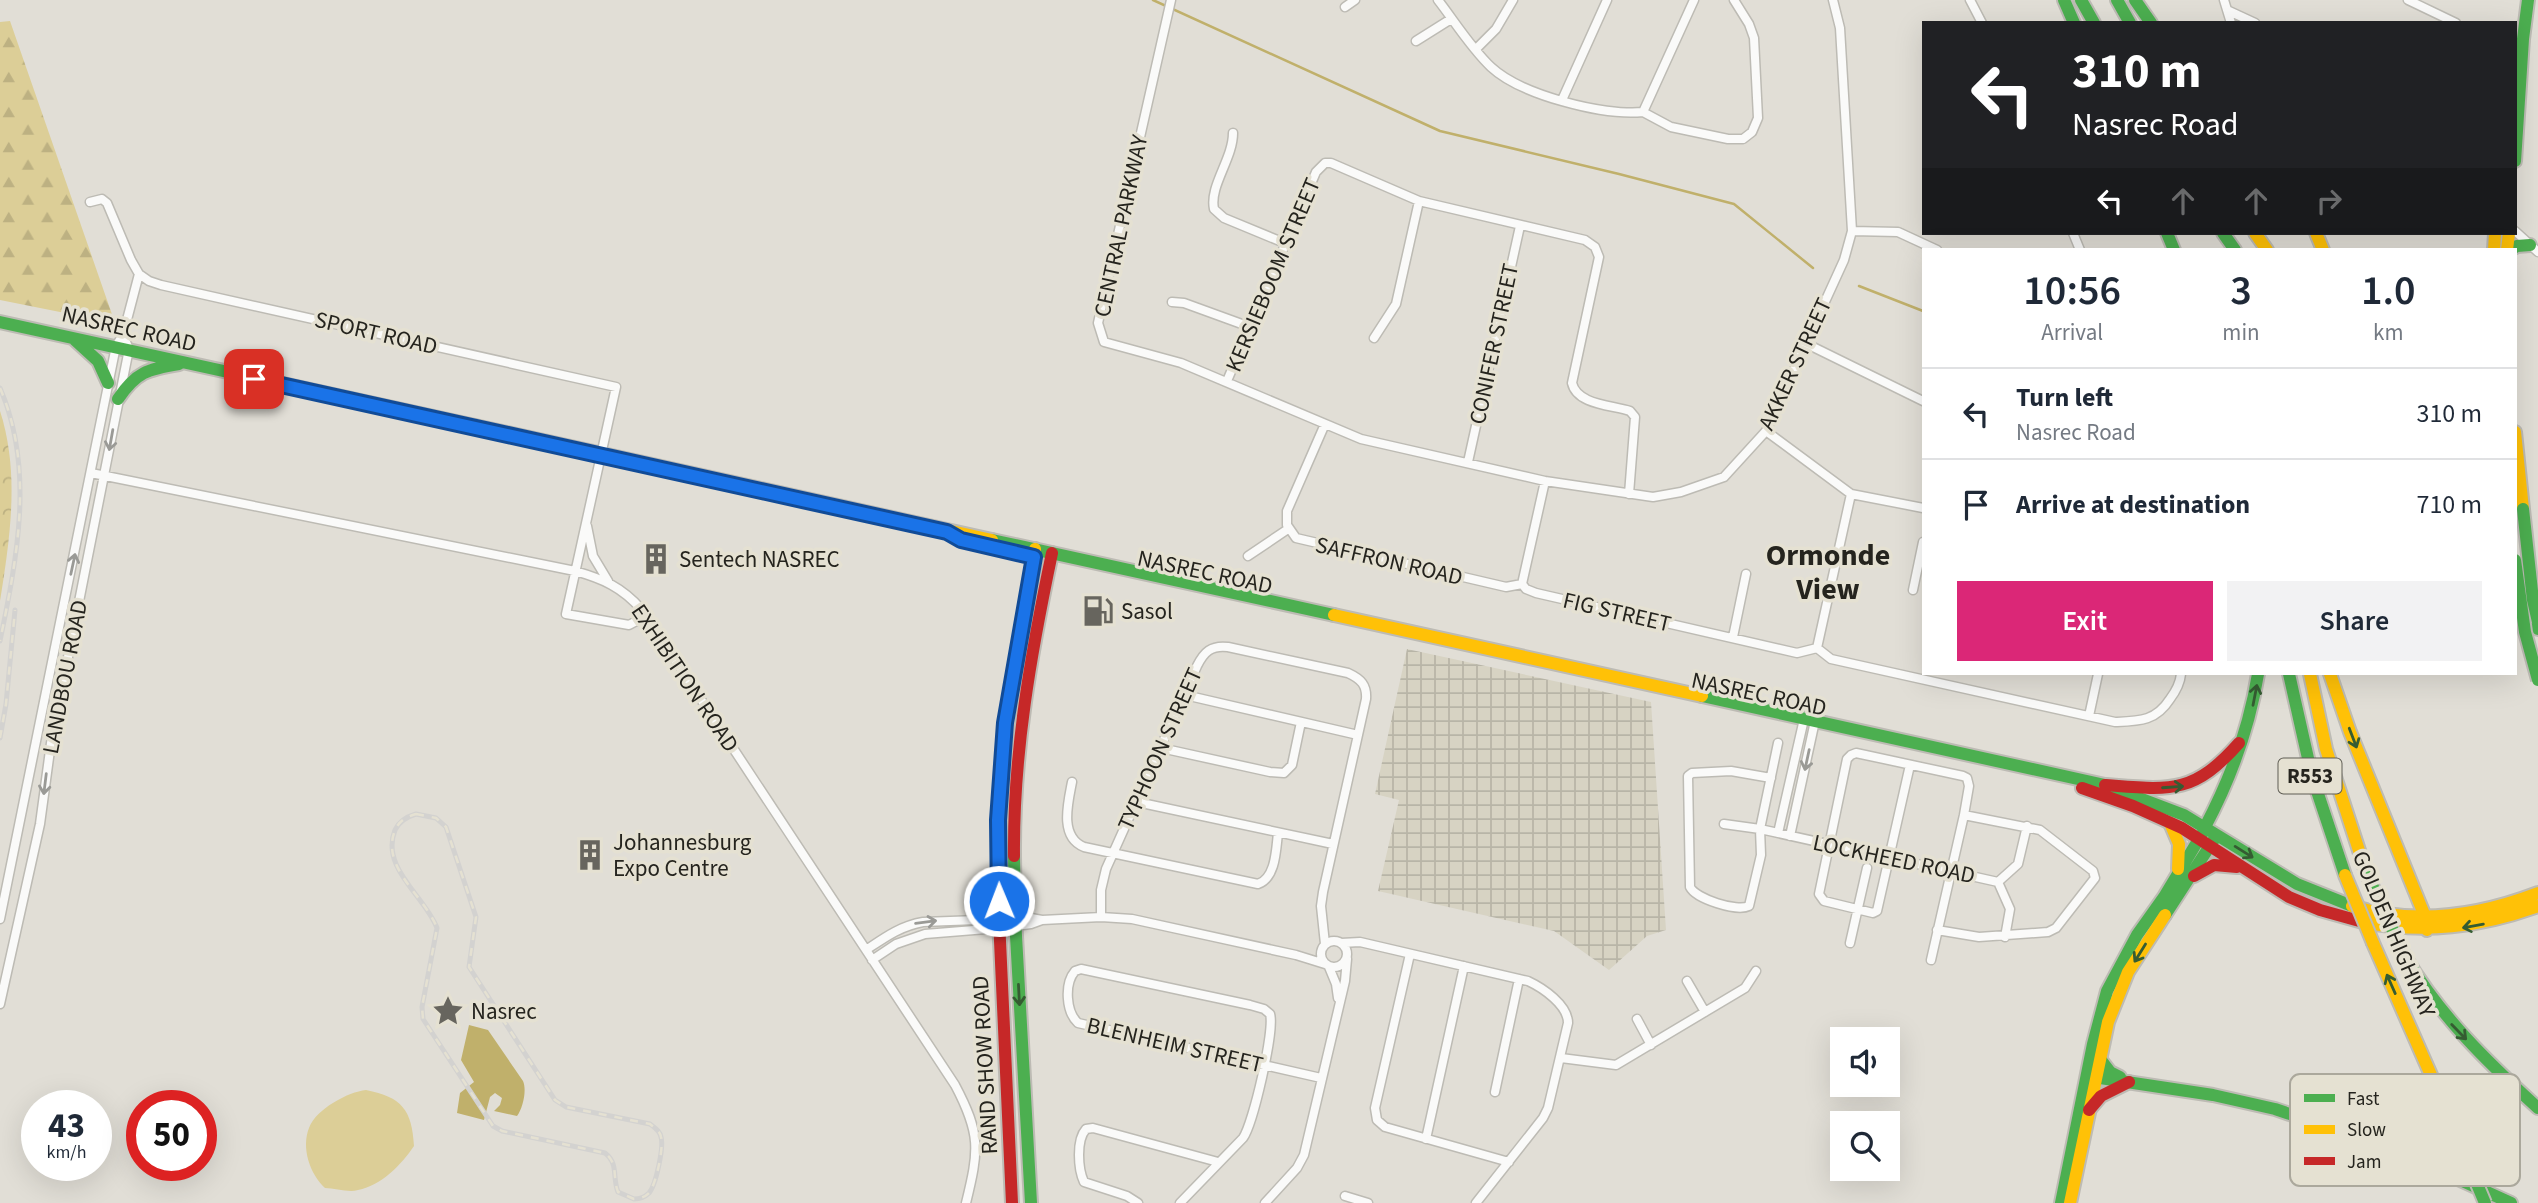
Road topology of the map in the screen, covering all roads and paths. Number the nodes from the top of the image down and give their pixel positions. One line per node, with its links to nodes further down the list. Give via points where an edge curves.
1 (1355, 0): 17 (street)
2 (1438, 0): 19 (street)
3 (1513, 0): 29 (street, via 1496,29)
4 (1607, 0): 31 (street)
5 (1694, 0): 33 (street)
6 (1734, 0): 33 (street, via 1754,38 1758,118 1752,132 1743,139 1728,139 1671,127)
7 (1833, 0): 38 (street, AKKER STREET, via 1840,28)
8 (1970, 0): 20 (street)
9 (2064, 0): 21 (main road)
10 (2081, 0): 22 (main road)
11 (2117, 0): 23 (main road)
12 (2135, 0): 24 (main road)
13 (2224, 0): 18 (street)
14 (2408, 0): 27 (street)
15 (2528, 0): 30 (main road)
16 (1170, 2): 54 (street, CENTRAL PARKWAY, via 1099,330 1108,344 1165,357)
17 (1345, 7)
18 (2229, 11): 25 (street); 26 (street)
19 (1451, 19): 28 (street); 29 (street)
20 (1981, 21)
21 (2073, 21)
22 (2093, 21)
23 (2129, 21)
24 (2150, 21)
25 (2231, 21)
26 (2251, 21)
27 (2452, 21)
28 (1416, 41)
29 (1476, 49): 31 (street, via 1489,66 1513,82)
30 (2519, 52): 32 (main road)
31 (1562, 100): 33 (street, via 1619,113)
32 (2517, 106)
33 (1643, 112)
34 (1233, 133): 40 (street, via 1214,209 1224,218)
35 (1419, 201): 37 (street, KERSIEBOOM STREET); 40 (street, KERSIEBOOM STREET, via 1325,163 1316,172); 49 (street, via 1396,304)
36 (90, 202): 44 (street, via 102,199 107,203)
37 (1520, 226): 63 (street, CONIFER STREET); 67 (street, KERSIEBOOM STREET, via 1585,240 1598,251 1572,383 1583,399 1622,408 1635,417)
38 (1852, 231): 41 (street, via 1898,232); 51 (street, AKKER STREET)
39 (2517, 233): 43 (street)
40 (1287, 244): 47 (street, KERSIEBOOM STREET)
41 (1933, 248)
42 (2513, 248): 43 (main road)
43 (2534, 249)
44 (139, 274): 50 (street, LANDBOU ROAD); 62 (street, SPORT ROAD, via 169,287 615,387)
45 (1172, 302): 47 (street)
46 (0, 322): 48 (main road, NASREC ROAD)
47 (1250, 327): 54 (street, KERSIEBOOM STREET)
48 (73, 338): 50 (main road, NASREC ROAD); 55 (main road, via 98,361)
49 (1374, 338)
50 (119, 340): 52 (main road, NASREC ROAD); 55 (street, LANDBOU ROAD)
51 (1807, 344): 57 (street); 60 (street, AKKER STREET)
52 (129, 349): 53 (main road, NASREC ROAD); 56 (street, LANDBOU ROAD)
53 (183, 363): 56 (main road, via 138,374); 62 (main road, NASREC ROAD)
54 (1227, 381): 58 (street, CENTRAL PARKWAY)
55 (108, 383): 64 (street, LANDBOU ROAD)
56 (118, 399): 65 (street, LANDBOU ROAD, one-way to 65)
57 (1922, 401)
58 (1288, 407): 59 (street, AKKER STREET)
59 (1325, 424): 63 (street, AKKER STREET, via 1362,439); 71 (street, SAFFRON ROAD, via 1287,510)
60 (1766, 431): 67 (street, AKKER STREET, via 1733,469 1717,480 1672,494); 68 (street)
61 (2517, 451): 86 (main road, bridge)
62 (600, 454): 70 (street); 73 (main road, NASREC ROAD, via 947,532 961,540)
63 (1468, 462): 66 (street, AKKER STREET)
64 (91, 473): 65 (street, EXHIBITION ROAD); 99 (street, LANDBOU ROAD, one-way to 64)
65 (104, 475): 77 (street, EXHIBITION ROAD); 98 (street, LANDBOU ROAD)
66 (1545, 481): 67 (street, AKKER STREET); 81 (street)
67 (1629, 494)
68 (1851, 494): 69 (street); 89 (street)
69 (1922, 509)
70 (587, 516): 77 (street); 80 (street, via 593,556)
71 (1288, 529): 74 (street); 81 (street, SAFFRON ROAD, via 1300,541 1506,587)
72 (1922, 547): 83 (street)
73 (1034, 553): 75 (main road, NASREC ROAD); 141 (main road, RAND SHOW ROAD, via 1005,723 998,820)
74 (1248, 556)
75 (1052, 557): 102 (main road, NASREC ROAD); 140 (main road, RAND SHOW ROAD, via 1021,723 1014,827)
76 (2517, 562): 82 (main road)
77 (575, 571): 80 (street, EXHIBITION ROAD); 85 (street, via 566,614 629,625)
78 (1746, 573): 88 (street)
79 (2517, 574): 96 (main road, bridge)
80 (608, 581): 85 (street, EXHIBITION ROAD)
81 (1522, 584): 88 (street, FIG STREET, via 1536,593)
82 (2538, 586)
83 (1913, 590)
84 (2517, 607): 87 (main road)
85 (646, 616): 149 (street, EXHIBITION ROAD)
86 (2538, 622)
87 (2538, 629)
88 (1733, 638): 89 (street, FIG STREET, via 1797,653)
89 (1817, 648): 100 (street, via 1831,659)
90 (2098, 675): 100 (street)
91 (2181, 675): 100 (street, via 2177,689 2156,716 2115,722)
92 (2258, 675): 103 (main road, one-way to 92)
93 (2289, 675): 168 (main road, GOLDEN HIGHWAY / R553, one-way to 93, bridge, via 2320,810 2302,748)
94 (2310, 675): 169 (main road, GOLDEN HIGHWAY / R553, one-way to 169, bridge, via 2326,749 2366,872 2405,957 2449,1022)
95 (2330, 675): 142 (main road, one-way to 142)
96 (2538, 680)
97 (1185, 695): 101 (street); 104 (street, TYPHOON STREET, via 1203,656 1216,647 1342,671 1365,687); 108 (street, TYPHOON STREET)
98 (57, 712): 99 (street); 106 (street, LANDBOU ROAD)
99 (42, 713): 105 (street, LANDBOU ROAD)
100 (2089, 716)
101 (1301, 722): 104 (street); 108 (street, via 1292,765 1284,773)
102 (1809, 723): 111 (street); 112 (street, one-way to 112); 114 (main road, NASREC ROAD); 117 (main road, NASREC ROAD, via 2080,787)
103 (2246, 734): 114 (main road, one-way to 103, via 2192,785 2215,771); 124 (main road)
104 (1357, 735): 125 (street, TYPHOON STREET)
105 (36, 743): 106 (street); 138 (street, LANDBOU ROAD)
106 (51, 743): 160 (street, LANDBOU ROAD, one-way to 160, via 40,824)
107 (1778, 743): 110 (street)
108 (1161, 748): 115 (street, TYPHOON STREET)
109 (1910, 765): 116 (street, via 1967,778); 126 (street, via 1851,755); 128 (street)
110 (1771, 778): 120 (street); 120 (street, via 1731,771 1688,776 1691,891 1747,908 1761,855)
111 (1790, 778): 112 (street); 122 (street)
112 (1802, 781): 123 (street)
113 (1072, 782): 127 (street, via 1070,837 1084,847)
114 (2105, 785): 124 (main road, NASREC ROAD, via 2183,814)
115 (1137, 802): 121 (street); 127 (street, TYPHOON STREET)
116 (1964, 815): 119 (street); 130 (street)
117 (2168, 820): 124 (main road, NASREC ROAD); 132 (main road, via 2179,844)
118 (1724, 824): 120 (street, LOCKHEED ROAD)
119 (2027, 826): 133 (street, via 2018,864); 144 (street, via 2070,852 2093,870 2095,878 2052,931)
120 (1760, 829): 122 (street, LOCKHEED ROAD)
121 (1279, 833): 125 (street); 127 (street, via 1270,874 1258,884)
122 (1778, 833): 123 (street, LOCKHEED ROAD)
123 (1790, 836): 126 (street, LOCKHEED ROAD)
124 (2208, 836): 131 (main road, NASREC ROAD); 132 (main road); 142 (main road, NASREC ROAD, one-way to 142, via 2332,899)
125 (1333, 844): 139 (street, TYPHOON STREET, via 1322,892)
126 (1829, 845): 128 (street, LOCKHEED ROAD); 136 (street, via 1820,897)
127 (1113, 853): 137 (street, TYPHOON STREET, via 1103,878)
128 (1890, 859): 130 (street, LOCKHEED ROAD); 136 (street, via 1877,911)
129 (1867, 868): 136 (street)
130 (1950, 871): 133 (street, LOCKHEED ROAD); 143 (street)
131 (2251, 872): 132 (main road, via 2228,863 2211,864); 142 (main road, NASREC ROAD, via 2287,896 2325,911 2385,927)
132 (2180, 881): 166 (main road, one-way to 166, via 2128,972 2108,1022); 170 (main road, via 2119,965 2099,1020)
133 (1998, 882): 144 (street, via 2010,909)
134 (2538, 893): 142 (main road, NASREC ROAD, via 2477,914)
135 (2538, 906): 142 (main road, NASREC ROAD, one-way to 142, via 2478,926)
136 (1857, 910): 146 (street)
137 (1101, 917): 140 (street); 151 (street, via 1132,919)
138 (0, 919)
139 (1324, 920): 145 (street); 148 (street, TYPHOON STREET)
140 (1015, 922): 141 (street); 187 (main road, RAND SHOW ROAD, one-way to 187)
141 (999, 924): 149 (street, one-way to 141, via 907,925 948,919); 153 (street, via 925,934 896,944); 186 (main road, RAND SHOW ROAD)
142 (2427, 924)
143 (1937, 930): 144 (street); 154 (street)
144 (2005, 937)
145 (1339, 942): 147 (street); 148 (street); 152 (street, via 1346,947)
146 (1850, 943)
147 (1370, 944): 150 (street); 152 (street)
148 (1324, 947): 151 (street); 155 (street, via 1321,957)
149 (866, 950): 153 (street, EXHIBITION ROAD)
150 (1410, 954): 156 (street); 178 (street, via 1375,1112 1382,1126)
151 (1296, 955): 155 (street)
152 (1347, 958): 155 (street, via 1340,967); 161 (street)
153 (872, 960): 185 (street, EXHIBITION ROAD, via 955,1085 973,1122 975,1160)
154 (1931, 960)
155 (1327, 965): 161 (street, via 1336,984)
156 (1464, 966): 158 (street); 178 (street)
157 (1756, 971): 162 (street, via 1745,988)
158 (1519, 979): 165 (street, via 1537,985 1567,1014); 174 (street)
159 (1687, 981): 162 (street)
160 (0, 1004)
161 (1338, 1004): 171 (street)
162 (1704, 1012): 164 (street)
163 (1637, 1019): 164 (street)
164 (1651, 1045): 165 (street, via 1613,1066)
165 (1561, 1058): 180 (street, via 1548,1108)
166 (2100, 1059): 170 (main road); 172 (main road, via 2110,1072)
167 (1264, 1065): 167 (street, BLENHEIM STREET, via 1077,1023 1070,1012 1073,973 1081,969 1264,1009 1272,1022); 171 (street, BLENHEIM STREET); 179 (street, via 1250,1127)
168 (2431, 1074)
169 (2501, 1074)
170 (2092, 1076): 172 (main road); 176 (main road); 193 (main road)
171 (1321, 1078): 190 (street, via 1303,1159)
172 (2130, 1082): 176 (main road, via 2101,1096); 177 (main road, via 2213,1095)
173 (2520, 1091): 175 (main road, GOLDEN HIGHWAY / R553, one-way to 175, bridge)
174 (1495, 1092)
175 (2538, 1108)
176 (2089, 1110): 194 (main road)
177 (2290, 1114)
178 (1426, 1139): 180 (street)
179 (1218, 1162): 188 (street, via 1086,1129 1080,1149 1084,1182); 189 (street)
180 (1509, 1162): 192 (street)
181 (2472, 1186): 184 (main road)
182 (2478, 1186): 195 (main road, GOLDEN HIGHWAY / R553, one-way to 182, bridge)
183 (1345, 1196): 191 (street)
184 (2507, 1202)
185 (966, 1203)
186 (1012, 1203)
187 (1031, 1203)
188 (1138, 1203)
189 (1180, 1203)
190 (1265, 1203)
191 (1368, 1203)
192 (1476, 1203)
193 (2061, 1203)
194 (2070, 1203)
195 (2485, 1203)

